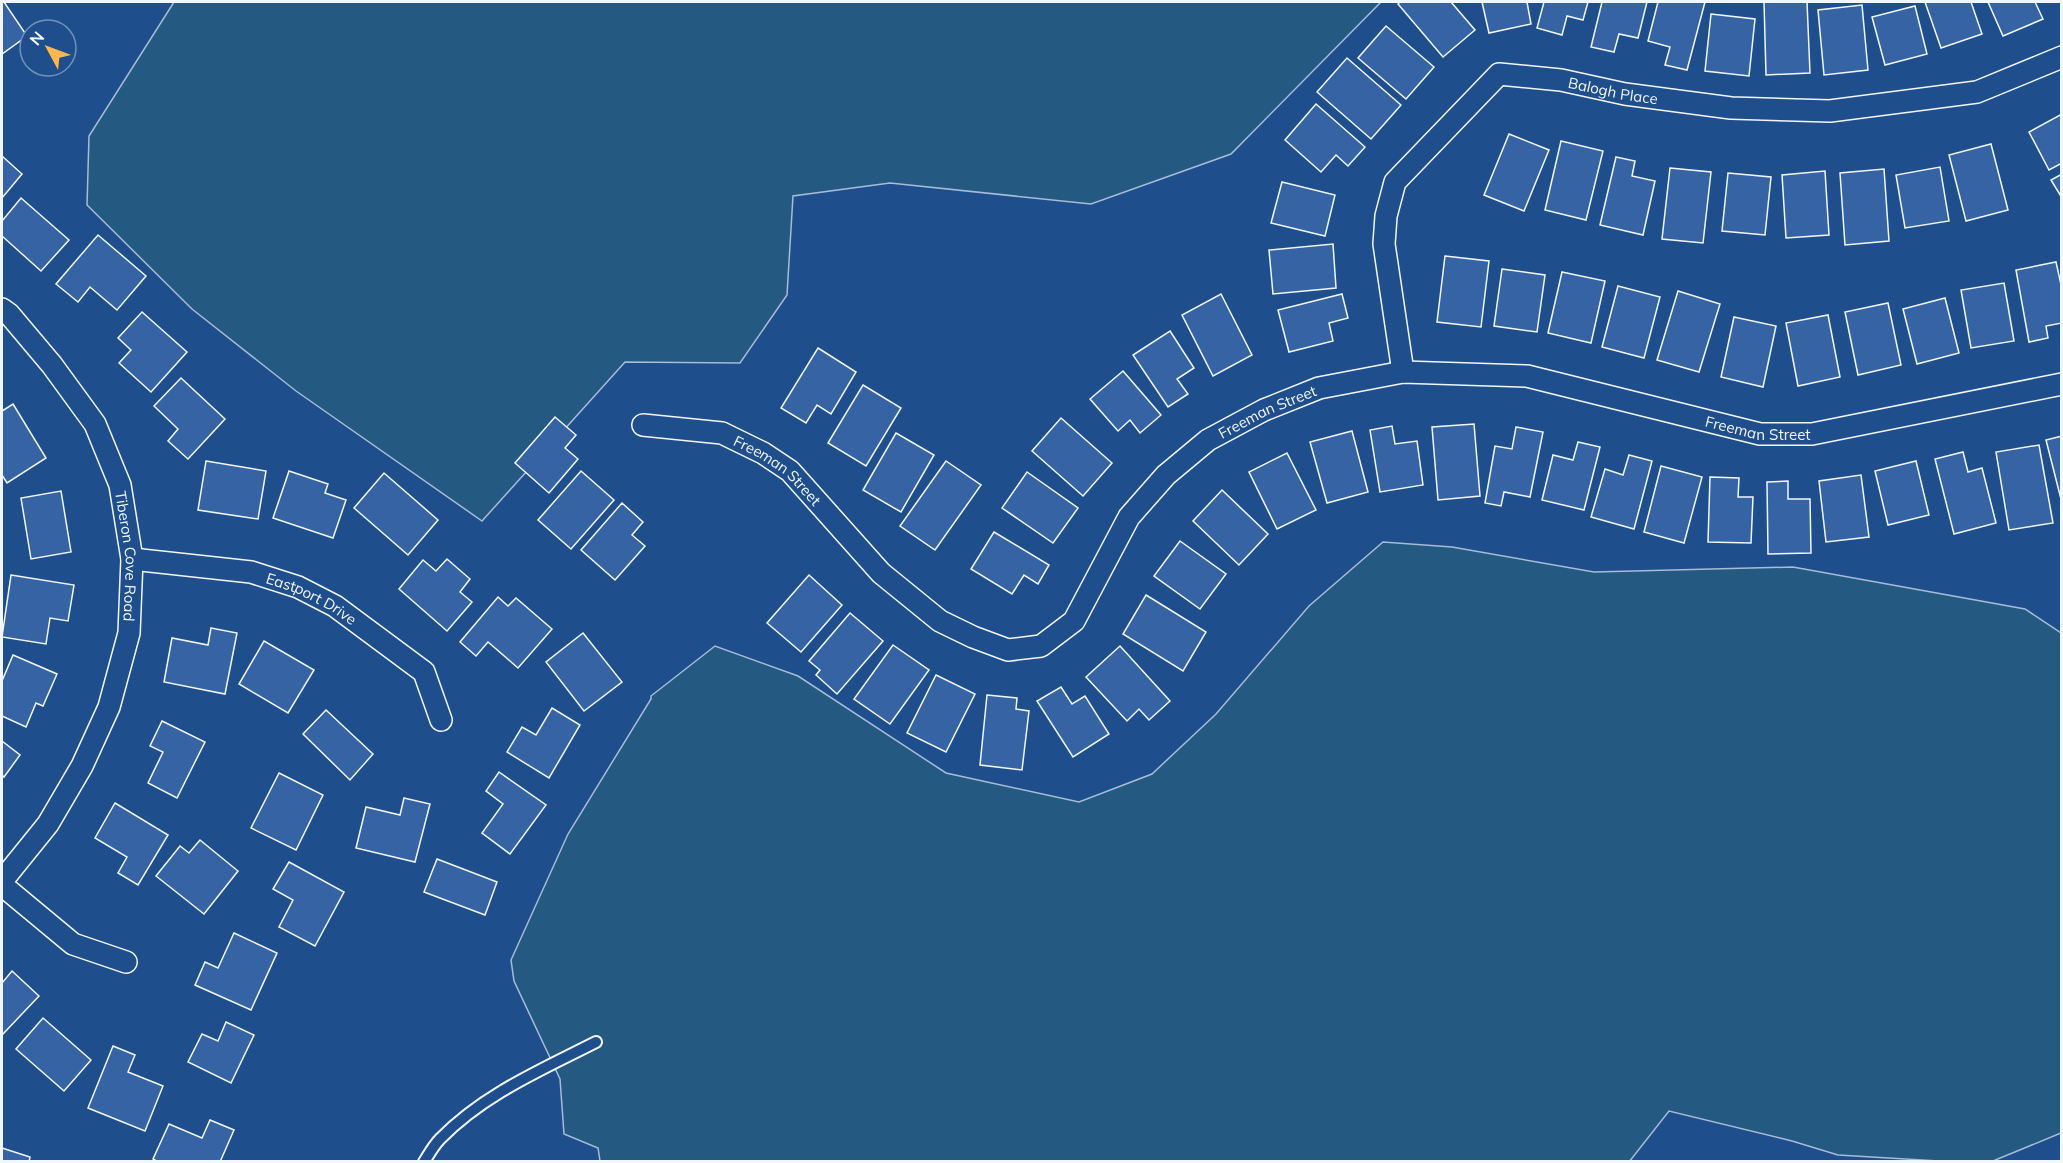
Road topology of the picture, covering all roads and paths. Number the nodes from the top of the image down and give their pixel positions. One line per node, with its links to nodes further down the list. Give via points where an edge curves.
1 (2061, 57): 3 (street, Balogh Place, via 1977,92 1830,111 1731,108 1625,94 1561,80 1499,74 1395,182 1384,244)
2 (2, 309): 6 (street, Tiberon Cove Road, via 52,365 95,424 120,485)
3 (1402, 372): 4 (street, Freeman Street, via 1527,376 1760,434 1812,434); 5 (street, Freeman Street, via 1319,388 1264,410 1208,440 1166,476 1129,518 1074,621 1041,646 1008,650 973,638 923,607 881,573 790,471 763,453 722,433)
4 (2061, 384)
5 (643, 425)
6 (132, 559): 7 (street, Eastport Drive, via 251,572 326,601 424,672); 8 (street, Tiberon Cove Road, via 129,633 109,707 82,766 48,824)
7 (441, 720)
8 (2, 883): 9 (street, via 73,944)
9 (126, 962)
10 (596, 1042): 11 (lane, via 504,1088 439,1140)
11 (424, 1161)

